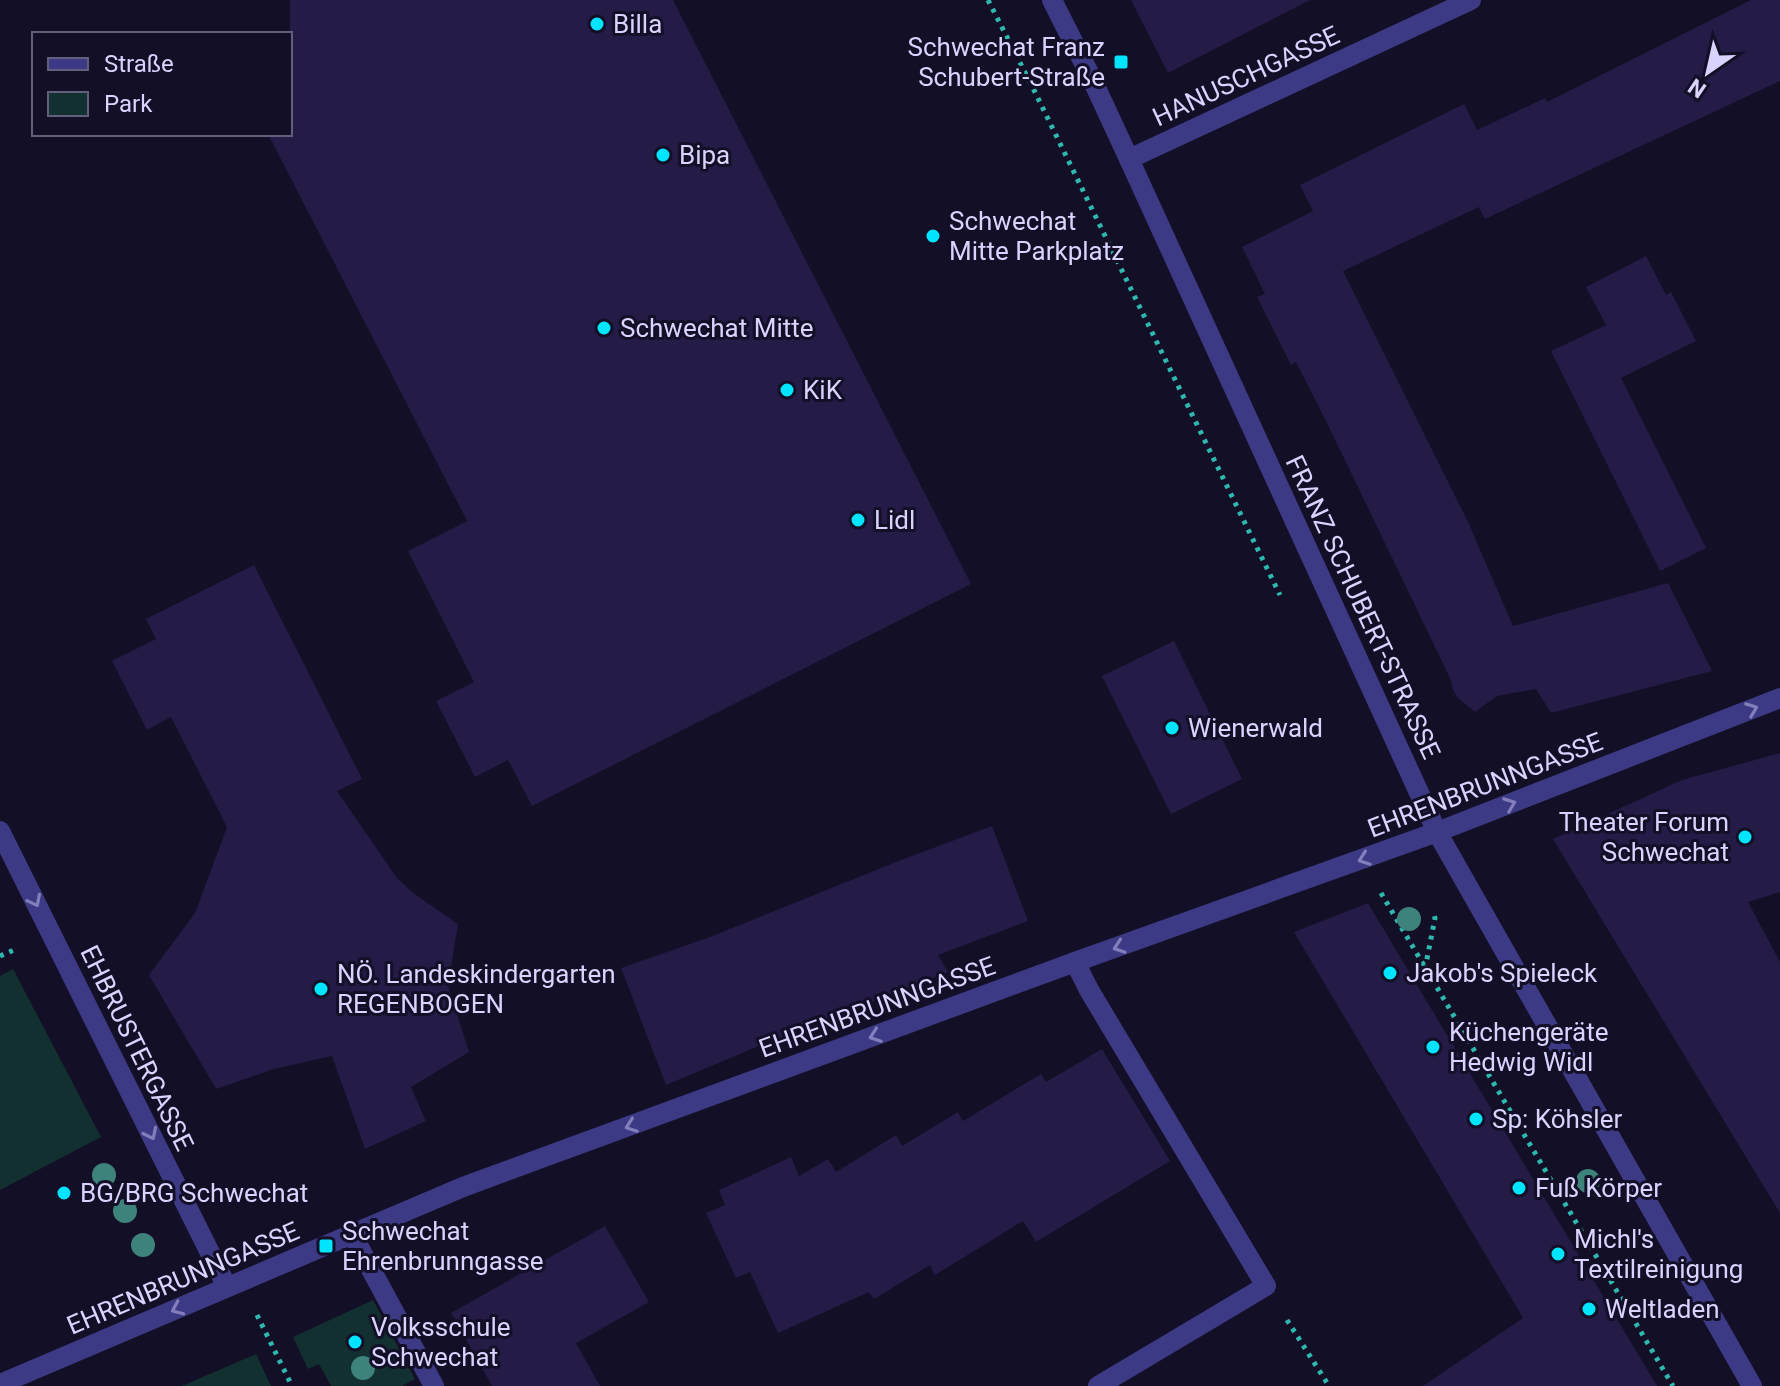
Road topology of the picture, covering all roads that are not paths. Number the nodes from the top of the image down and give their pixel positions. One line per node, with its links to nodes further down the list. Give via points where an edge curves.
1 (1052, 0): 3 (street, FRANZ SCHUBERT-STRASSE)
2 (1471, 0): 3 (street, HANUSCHGASSE)
3 (1129, 159): 6 (street, FRANZ SCHUBERT-STRASSE)
4 (1780, 698): 6 (street, EHRENBRUNNGASSE, one-way to 4)
5 (0, 831): 9 (street, EHBRUSTERGASSE, one-way to 9)
6 (1437, 832): 7 (street, EHRENBRUNNGASSE, one-way to 7); 13 (street, FRANZ SCHUBERT-STRASSE)
7 (1075, 962): 8 (street, EHRENBRUNNGASSE, one-way to 8, via 463,1187); 12 (street, via 1266,1286)
8 (352, 1234): 9 (street, EHRENBRUNNGASSE); 11 (street)
9 (227, 1287): 10 (street, EHRENBRUNNGASSE, one-way to 10)
10 (0, 1384)
11 (434, 1386)
12 (1098, 1386)
13 (1752, 1386)

